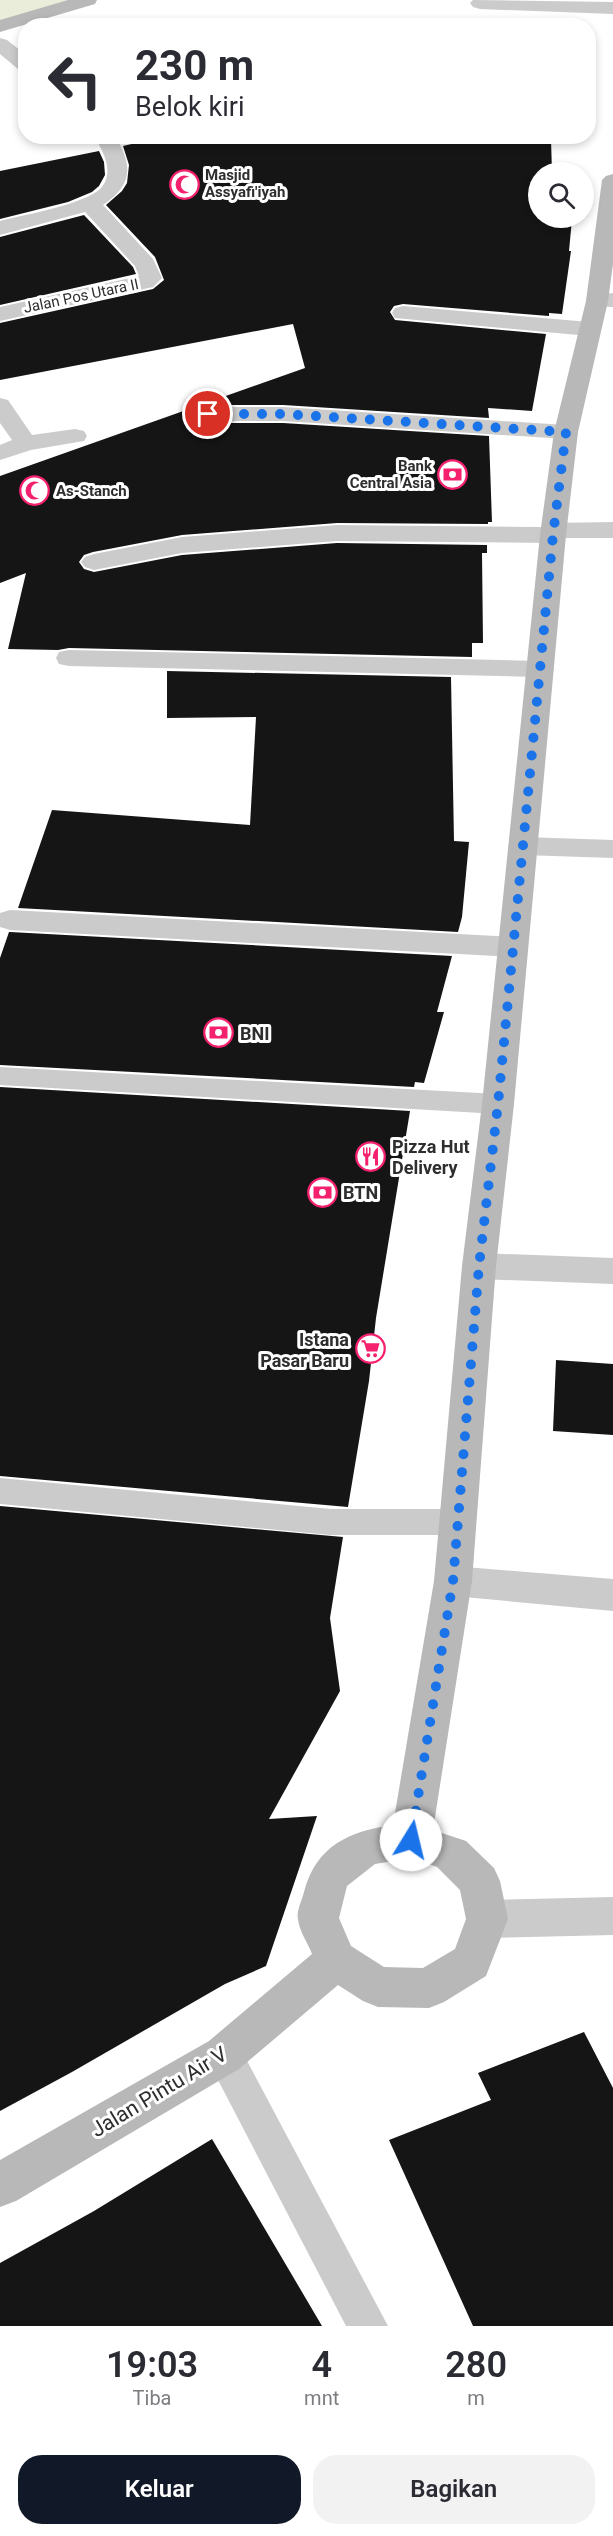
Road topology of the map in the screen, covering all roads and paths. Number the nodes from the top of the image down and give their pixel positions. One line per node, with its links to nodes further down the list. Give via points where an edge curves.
1 (88, 0): 4 (street)
2 (480, 3): 3 (street)
3 (613, 8)
4 (27, 18)
5 (18, 21): 6 (street)
6 (0, 26)
7 (0, 44): 8 (street)
8 (18, 59)
9 (109, 144): 11 (street, via 116,155 117,175 110,191)
10 (613, 180): 13 (street)
11 (90, 204): 12 (street); 16 (street, Jalan Pos Utara II, via 146,264 151,278)
12 (0, 228)
13 (608, 257): 14 (street)
14 (600, 310): 15 (street); 19 (street)
15 (403, 313)
16 (0, 314)
17 (0, 405): 21 (street)
18 (208, 414): 19 (street, via 283,414)
19 (566, 432): 24 (street)
20 (75, 436): 21 (street)
21 (26, 443): 22 (street)
22 (0, 453)
23 (613, 530): 24 (street)
24 (553, 533): 25 (street, via 337,533 182,545); 27 (street)
25 (94, 562)
26 (69, 658): 27 (street)
27 (540, 669): 28 (street)
28 (523, 846): 29 (street); 31 (street)
29 (613, 849)
30 (10, 920): 31 (street)
31 (513, 947): 33 (street)
32 (0, 1076): 33 (lane)
33 (498, 1104): 34 (street)
34 (479, 1266): 35 (street); 37 (street)
35 (613, 1271)
36 (0, 1491): 37 (lane, via 332,1522)
37 (458, 1522): 38 (street)
38 (453, 1581): 39 (street); 40 (street)
39 (613, 1595)
40 (411, 1840): 42 (street, via 451,1854 479,1881); 43 (street, via 365,1847 329,1876 318,1918)
41 (613, 1916): 42 (street)
42 (487, 1919): 43 (street, via 471,1962 429,1988 378,1987)
43 (336, 1960): 44 (street, Jalan Pintu Air V)
44 (224, 2055): 45 (street, Jalan Pintu Air V); 46 (lane)
45 (0, 2185)
46 (368, 2326)

